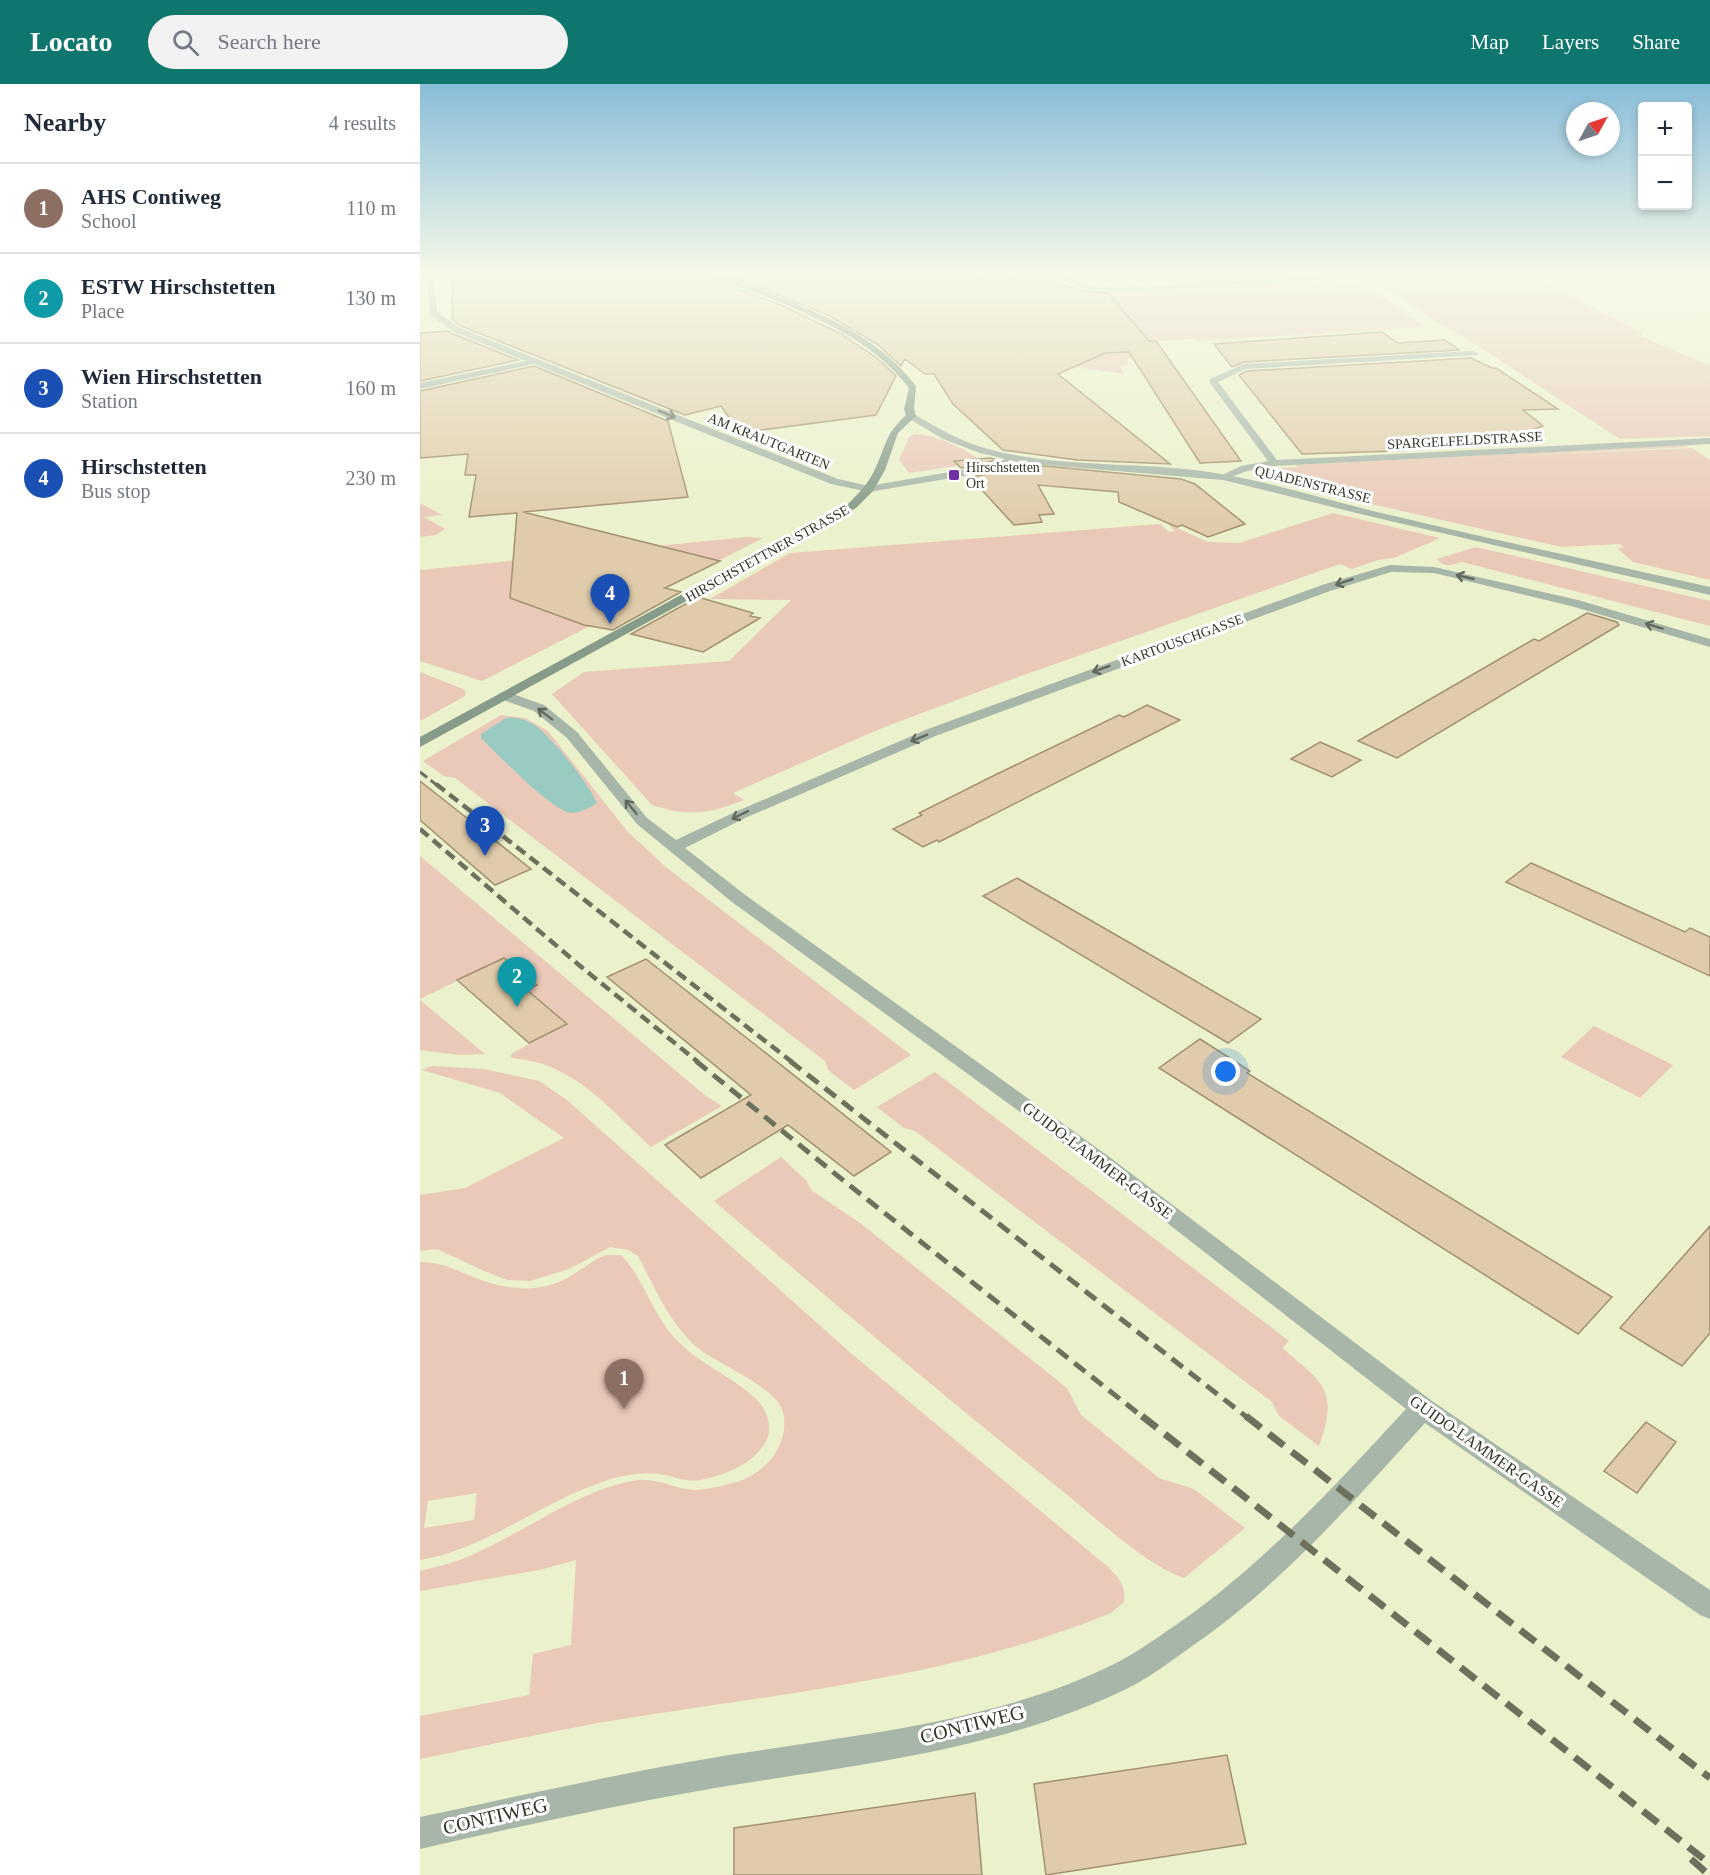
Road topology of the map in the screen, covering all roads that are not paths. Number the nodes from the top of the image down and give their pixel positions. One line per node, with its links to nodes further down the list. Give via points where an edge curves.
1 (526, 358): 4 (street, AM KRAUTGARTEN)
2 (883, 358): 6 (main road, via 904,374 913,388)
3 (1399, 358): 9 (street, via 1244,367 1213,381)
4 (534, 361): 5 (street); 11 (street, AM KRAUTGARTEN, one-way to 11, via 835,482)
5 (420, 386)
6 (911, 416): 8 (street, QUADENSTRASSE, via 946,435); 11 (main road, HIRSCHSTETTNER STRASSE, via 894,432 880,470)
7 (1710, 441): 9 (street, SPARGELFELDSTRASSE)
8 (1013, 459): 10 (street, QUADENSTRASSE); 11 (street, via 993,468)
9 (1274, 463): 10 (street, SPARGELFELDSTRASSE)
10 (1223, 477): 12 (street, QUADENSTRASSE)
11 (868, 489): 14 (main road, HIRSCHSTETTNER STRASSE, via 852,506)
12 (1710, 591)
13 (1710, 643): 16 (street, KARTOUSCHGASSE, one-way to 16, via 1495,583 1434,570 1390,568 933,732 740,814)
14 (505, 696): 15 (main road, HIRSCHSTETTNER STRASSE); 16 (street, GUIDO-LAMMER-GASSE, one-way to 14, via 642,820 572,735 539,708)
15 (420, 742)
16 (674, 848): 17 (street, GUIDO-LAMMER-GASSE, via 828,965 1101,1161)
17 (1423, 1408): 18 (street, GUIDO-LAMMER-GASSE); 19 (street, CONTIWEG, via 1273,1565 1214,1616 1127,1673 1066,1699 939,1733 553,1803)
18 (1710, 1606)
19 (420, 1833)

